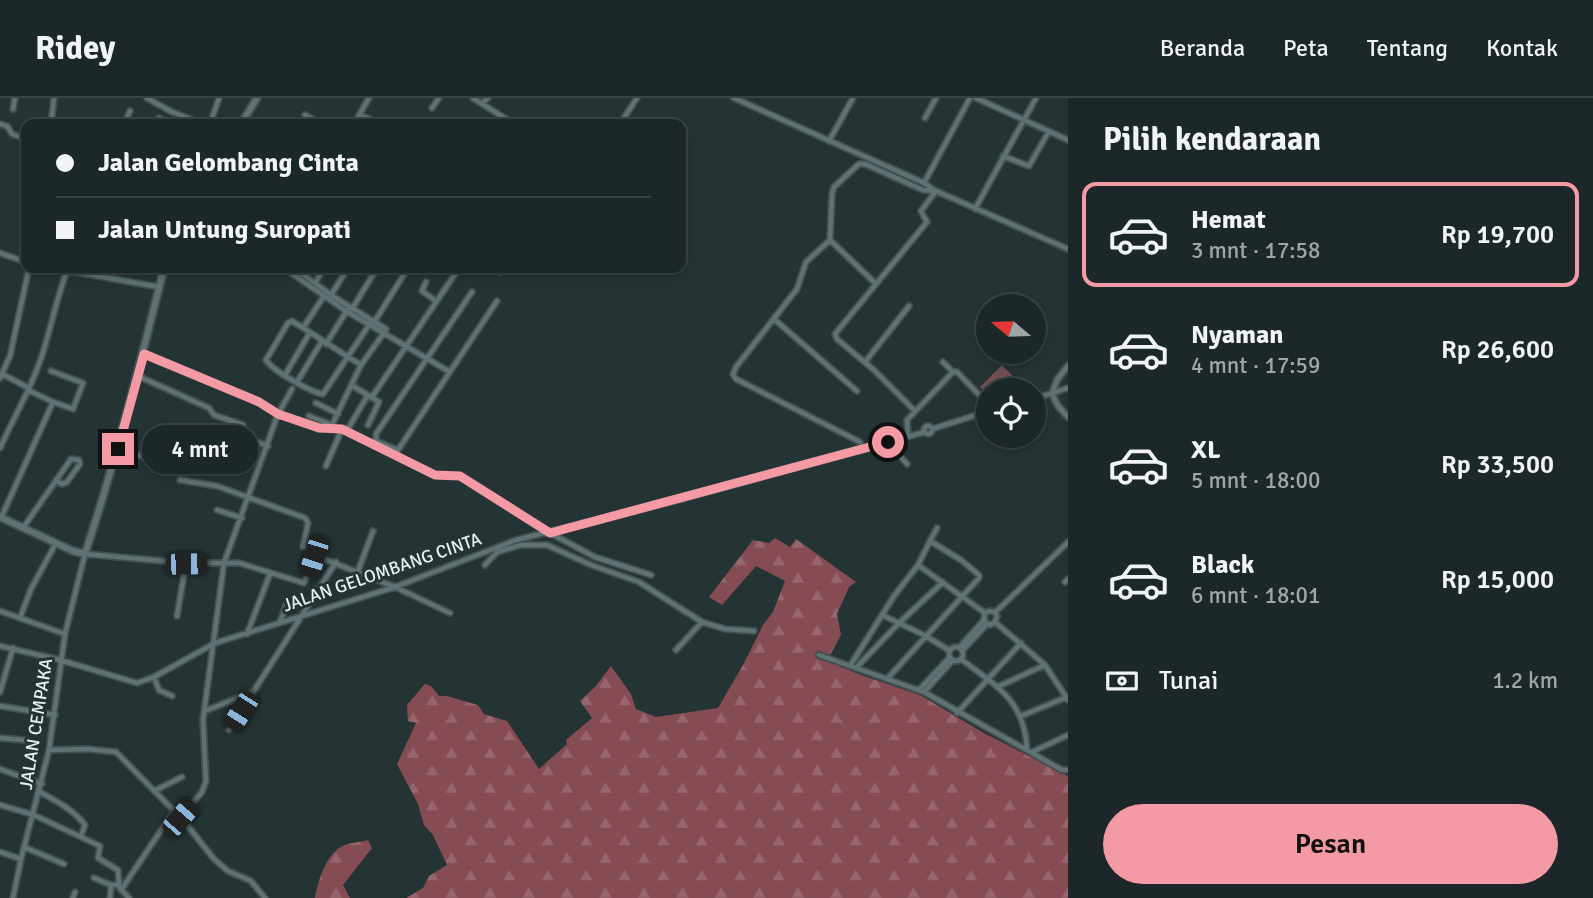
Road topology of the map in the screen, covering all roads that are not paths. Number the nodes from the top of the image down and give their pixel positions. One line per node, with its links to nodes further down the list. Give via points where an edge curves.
1 (15, 98): 19 (street)
2 (54, 98): 24 (street)
3 (147, 98): 26 (street)
4 (219, 98): 27 (street)
5 (257, 98): 28 (main road)
6 (369, 98): 22 (street)
7 (439, 98): 18 (street)
8 (473, 98): 17 (street)
9 (488, 98): 17 (street)
10 (637, 98): 33 (street)
11 (734, 98): 39 (street)
12 (853, 98): 39 (street)
13 (936, 98): 23 (street)
14 (970, 98): 41 (street)
15 (976, 98): 34 (street)
16 (1036, 98): 34 (street)
17 (482, 104): 32 (street)
18 (432, 108)
19 (13, 109)
20 (131, 111): 25 (street)
21 (305, 115): 29 (street)
22 (360, 115): 30 (street); 31 (street)
23 (925, 118)
24 (51, 119)
25 (127, 119)
26 (191, 119)
27 (212, 119)
28 (244, 119)
29 (312, 119)
30 (357, 119)
31 (369, 119)
32 (506, 119)
33 (623, 119)
34 (1023, 120): 36 (street); 40 (street)
35 (0, 124): 37 (street)
36 (1049, 131): 38 (street); 40 (street, via 1029,166)
37 (21, 137)
38 (1068, 140)
39 (829, 141): 41 (street)
40 (1003, 156): 43 (street)
41 (924, 183): 42 (street)
42 (935, 190): 43 (street); 44 (street, via 923,190 859,164 833,190); 60 (street, via 921,211 927,222)
43 (975, 209): 45 (street)
44 (830, 240): 60 (street); 70 (street, via 806,262 797,289)
45 (1068, 249)
46 (0, 253): 47 (street)
47 (21, 260)
48 (28, 273): 88 (street, via 10,356)
49 (66, 273): 94 (street)
50 (78, 273): 62 (street)
51 (163, 273): 62 (main road)
52 (293, 273): 61 (street)
53 (301, 273): 61 (street)
54 (320, 273): 61 (street)
55 (345, 273): 64 (street)
56 (374, 273): 69 (street)
57 (405, 273): 71 (street)
58 (455, 274): 66 (street)
59 (426, 282): 66 (street, via 422,291)
60 (875, 283): 80 (street, via 835,334)
61 (312, 284): 64 (street); 65 (street)
62 (159, 287): 77 (main road)
63 (472, 292): 79 (street)
64 (331, 295): 69 (street)
65 (324, 296): 69 (street); 72 (street)
66 (436, 301): 76 (street)
67 (497, 301): 85 (street)
68 (909, 306): 80 (street)
69 (350, 310): 71 (street); 75 (street)
70 (774, 319): 95 (street); 112 (street, via 736,367 735,378)
71 (372, 322): 73 (street); 78 (street)
72 (303, 328): 74 (street); 87 (street, via 288,323 266,360)
73 (385, 332): 76 (street); 82 (street)
74 (309, 334): 75 (street); 87 (street)
75 (324, 342): 78 (street); 90 (street)
76 (406, 344): 79 (street); 98 (street)
77 (144, 354): 89 (main road); 103 (street)
78 (348, 357): 82 (street); 90 (street, via 322,394)
79 (427, 357): 85 (street); 85 (street, via 376,434 376,441 398,450)
80 (865, 362): 102 (street)
81 (943, 362): 86 (street)
82 (361, 365): 91 (street)
83 (1068, 366): 97 (street)
84 (51, 372): 100 (street, via 83,383 74,409)
85 (450, 372)
86 (953, 372): 96 (street); 102 (street)
87 (285, 375): 90 (street)
88 (1, 376): 94 (street)
89 (138, 376): 114 (street, via 243,425 241,436); 116 (main road)
90 (297, 382)
91 (353, 386): 98 (street); 104 (street)
92 (292, 388): 103 (street)
93 (1068, 388): 97 (street)
94 (28, 389): 100 (street); 115 (street)
95 (857, 391)
96 (976, 392)
97 (1052, 394): 99 (street); 107 (street)
98 (370, 396): 108 (street, via 379,402); 109 (street)
99 (1046, 396)
100 (52, 402): 124 (street)
101 (316, 402): 104 (street)
102 (915, 411): 111 (street, via 906,423)
103 (278, 414): 110 (street, via 319,428); 114 (street)
104 (338, 414): 106 (street, via 331,426)
105 (976, 415): 111 (street, JALAN GELOMBANG CINTA, via 932,429 927,426 925,432)
106 (309, 416)
107 (1068, 417)
108 (368, 425)
109 (349, 428)
110 (342, 429): 119 (street); 129 (street, via 435,475 460,476)
111 (908, 436): 113 (street, JALAN GELOMBANG CINTA)
112 (860, 442)
113 (888, 442): 118 (street); 129 (street, JALAN GELOMBANG CINTA)
114 (268, 446): 122 (street)
115 (0, 448)
116 (118, 449): 117 (street, via 165,463); 134 (main road)
117 (174, 461)
118 (907, 464)
119 (326, 466)
120 (55, 481): 120 (street, via 67,482 79,460 71,458); 127 (street)
121 (180, 481): 122 (street, via 215,485)
122 (249, 498): 125 (street); 133 (street, via 307,519)
123 (218, 510): 125 (street)
124 (1, 518): 127 (main road)
125 (242, 518): 136 (street)
126 (937, 527): 130 (street)
127 (22, 529): 132 (main road)
128 (373, 531): 140 (street)
129 (550, 533): 142 (street, via 613,565); 144 (street, JALAN GELOMBANG CINTA, via 516,540)
130 (930, 541): 139 (street); 145 (street, via 979,575)
131 (1068, 542): 148 (street)
132 (56, 543): 134 (main road); 154 (street)
133 (303, 547)
134 (85, 554): 137 (street); 161 (street, JALAN CEMPAKA)
135 (336, 562): 140 (street); 141 (street, via 314,556 304,583); 151 (street)
136 (225, 563): 137 (street); 141 (street); 164 (street)
137 (186, 564): 153 (street)
138 (485, 565): 155 (street, via 497,552 521,545 547,545 639,582)
139 (918, 565): 143 (street); 152 (street)
140 (358, 571): 144 (street)
141 (270, 574): 162 (street)
142 (651, 575)
143 (943, 582): 145 (street); 159 (street)
144 (395, 587): 149 (street); 151 (street, JALAN GELOMBANG CINTA)
145 (964, 596): 150 (street); 163 (street)
146 (287, 603): 158 (street)
147 (0, 611): 154 (street)
148 (995, 612): 150 (street); 157 (street)
149 (450, 613)
150 (985, 613): 156 (street)
151 (302, 615): 158 (street, JALAN GELOMBANG CINTA); 182 (street)
152 (882, 615): 159 (street); 175 (street)
153 (177, 616)
154 (20, 618): 161 (street)
155 (702, 622): 160 (street); 169 (street)
156 (985, 622): 157 (street); 168 (street)
157 (996, 622): 165 (street)
158 (280, 623): 162 (street, JALAN GELOMBANG CINTA)
159 (898, 624): 163 (street); 175 (street)
160 (754, 631)
161 (65, 634): 173 (street, JALAN CEMPAKA)
162 (246, 635): 164 (street, JALAN GELOMBANG CINTA)
163 (926, 636): 171 (street); 177 (street)
164 (215, 643): 176 (street, JALAN GELOMBANG CINTA); 186 (street)
165 (1021, 643): 174 (street); 178 (street)
166 (0, 646): 167 (street, JALAN GELOMBANG CINTA)
167 (13, 649): 173 (street, JALAN GELOMBANG CINTA); 181 (street)
168 (961, 649): 171 (street, via 955,647); 172 (street)
169 (676, 650)
170 (820, 655): 175 (street)
171 (951, 656): 172 (street); 180 (street)
172 (961, 659): 178 (street)
173 (60, 660): 176 (street, JALAN GELOMBANG CINTA, via 131,683); 188 (street, JALAN CEMPAKA)
174 (1045, 666): 179 (street); 184 (street)
175 (853, 667): 177 (street)
176 (153, 677): 183 (street, via 159,690)
177 (887, 679): 180 (street)
178 (987, 680): 179 (street); 187 (street)
179 (997, 687): 189 (street)
180 (922, 691): 187 (street)
181 (0, 692)
182 (253, 692): 186 (street); 190 (street)
183 (172, 696)
184 (1068, 699): 189 (street)
185 (0, 706): 188 (street)
186 (204, 712): 205 (street, via 204,788)
187 (957, 713): 195 (street)
188 (55, 715): 194 (street, JALAN CEMPAKA)
189 (1021, 716): 195 (street)
190 (229, 730)
191 (1068, 735): 195 (street)
192 (0, 738): 193 (street)
193 (24, 740)
194 (50, 750): 199 (street, JALAN CEMPAKA); 200 (street, via 114,751)
195 (1029, 751): 197 (street)
196 (0, 769): 199 (street)
197 (1068, 770)
198 (182, 777): 200 (street)
199 (42, 784): 201 (street, JALAN CEMPAKA)
200 (154, 791): 203 (street)
201 (40, 792): 204 (street, JALAN CEMPAKA); 206 (street, via 83,821)
202 (0, 805): 204 (street)
203 (174, 811): 205 (street); 213 (street)
204 (34, 815): 206 (street); 207 (street, JALAN CEMPAKA)
205 (180, 818): 217 (street, via 214,859 251,881)
206 (80, 836): 213 (street, via 100,846 97,857 117,868)
207 (24, 847): 209 (street, JALAN CEMPAKA); 210 (street)
208 (0, 852): 209 (street)
209 (21, 859): 214 (street, JALAN CEMPAKA)
210 (64, 864)
211 (94, 878): 212 (street)
212 (111, 885): 213 (street); 215 (street)
213 (120, 887): 216 (street)
214 (13, 898)
215 (110, 898)
216 (129, 898)
217 (265, 898)

